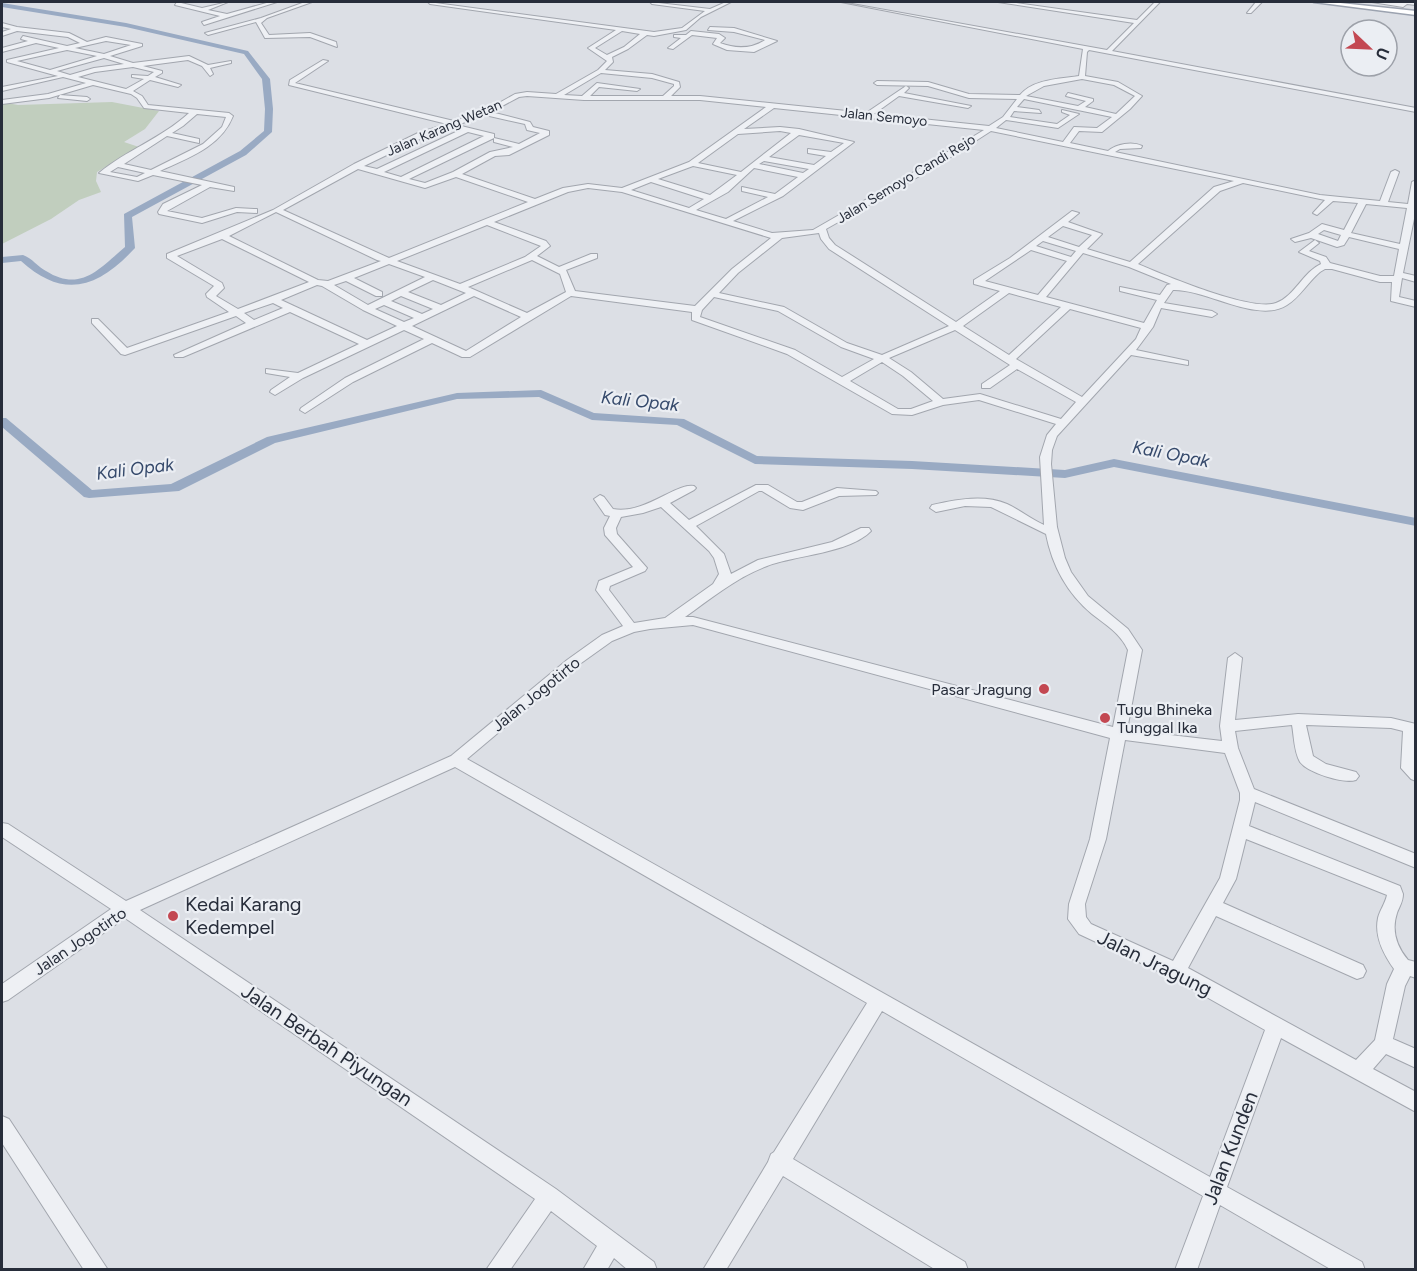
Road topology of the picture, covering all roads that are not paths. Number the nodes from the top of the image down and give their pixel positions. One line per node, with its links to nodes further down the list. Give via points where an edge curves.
1 (189, 2): 17 (street)
2 (226, 2): 24 (street)
3 (249, 2): 20 (street); 28 (street)
4 (274, 2): 20 (street)
5 (305, 2): 31 (street)
6 (430, 2): 18 (street)
7 (652, 2): 8 (street)
8 (661, 2): 21 (street)
9 (684, 2): 21 (street)
10 (708, 2): 19 (street)
11 (843, 2): 64 (street)
12 (1001, 2): 33 (street)
13 (1158, 2): 33 (street)
14 (1259, 2): 26 (street)
15 (1317, 2): 22 (main road)
16 (1375, 2): 22 (street)
17 (176, 3): 24 (street)
18 (449, 3): 40 (street)
19 (726, 3): 25 (street)
20 (266, 4): 30 (street)
21 (675, 5): 25 (street)
22 (1405, 5): 23 (street); 27 (main road)
23 (1416, 5)
24 (202, 10): 28 (street)
25 (708, 10): 39 (street)
26 (1249, 12)
27 (1416, 13)
28 (217, 14): 30 (street)
29 (253, 15): 31 (street)
30 (228, 17): 35 (street)
31 (263, 18): 36 (street); 43 (street)
32 (9, 19): 34 (street)
33 (1137, 22): 68 (street)
34 (2, 23): 38 (street)
35 (204, 23)
36 (258, 26): 49 (street); 61 (street, via 267,37 314,36)
37 (41, 27): 41 (street)
38 (17, 29): 41 (street); 46 (street)
39 (684, 29): 45 (street); 53 (street, via 731,29)
40 (620, 30): 44 (street); 74 (street, via 591,48)
41 (30, 32): 47 (street); 54 (street)
42 (98, 33): 51 (street)
43 (208, 33)
44 (645, 33): 45 (street); 50 (street)
45 (666, 33): 56 (street)
46 (2, 34)
47 (53, 34): 51 (street); 55 (street)
48 (23, 38): 55 (street)
49 (216, 38)
50 (639, 38): 52 (street); 74 (street)
51 (75, 39): 59 (street)
52 (661, 40)
53 (770, 40): 56 (street, via 753,50 722,47 717,44 722,38 719,36 691,33); 66 (street, via 778,41)
54 (2, 41): 62 (street)
55 (33, 41): 58 (street); 62 (street)
56 (684, 41): 57 (street); 60 (street)
57 (696, 41)
58 (52, 44): 62 (street); 63 (street)
59 (87, 44): 63 (street); 67 (street, via 106,39 140,45)
60 (670, 45)
61 (335, 46)
62 (21, 48): 65 (street)
63 (68, 48): 71 (street); 72 (street)
64 (1089, 48): 68 (street); 92 (street, via 1085,50)
65 (2, 50)
66 (766, 51)
67 (128, 52): 69 (street); 72 (street); 78 (street)
68 (1108, 52): 130 (street)
69 (149, 53)
70 (160, 54): 73 (street)
71 (39, 55): 75 (street); 76 (street)
72 (104, 56): 81 (street); 82 (street)
73 (186, 57): 78 (street); 80 (street)
74 (608, 57): 85 (street, via 610,62)
75 (50, 60)
76 (4, 61): 84 (street)
77 (325, 61): 140 (street, via 291,84)
78 (156, 62): 82 (street)
79 (230, 62): 80 (street)
80 (202, 64): 87 (street); 88 (street)
81 (74, 65): 84 (street, via 60,62); 86 (street)
82 (133, 65): 87 (street); 91 (street)
83 (656, 67): 100 (street, via 657,72)
84 (35, 69): 86 (street)
85 (601, 70): 89 (street); 95 (street)
86 (48, 72): 91 (street)
87 (160, 72): 93 (street)
88 (210, 74)
89 (628, 74): 100 (street); 103 (street)
90 (134, 76): 93 (street)
91 (65, 77): 94 (street); 98 (street)
92 (1082, 77): 116 (street, via 1042,84); 136 (street, via 1116,83 1139,95)
93 (149, 78): 101 (street); 106 (street, via 141,86)
94 (82, 81): 99 (street); 108 (street)
95 (580, 82): 102 (street); 112 (street)
96 (877, 83): 97 (street)
97 (912, 83): 107 (street); 110 (street)
98 (37, 84): 104 (street); 105 (street); 108 (street)
99 (92, 84): 106 (street); 108 (street)
100 (646, 84): 103 (street); 114 (street); 115 (street, via 667,76 678,84)
101 (178, 85)
102 (597, 86): 103 (street); 117 (street)
103 (611, 87)
104 (2, 89)
105 (11, 91)
106 (126, 91): 131 (street, via 140,97 146,106)
107 (949, 91): 113 (street); 120 (street)
108 (50, 93): 119 (street); 121 (street)
109 (522, 94): 112 (street, Jalan Semoyo); 133 (street, Jalan Karang Wetan)
110 (899, 94): 118 (street); 135 (street)
111 (1068, 95): 127 (street, via 1091,100)
112 (557, 96): 117 (street, Jalan Semoyo)
113 (977, 96): 116 (street); 125 (street)
114 (633, 97): 115 (street, Jalan Semoyo); 117 (street, Jalan Semoyo)
115 (666, 97): 124 (street, Jalan Semoyo)
116 (1022, 97): 126 (street); 128 (street, Jalan Semoyo Candi Rejo)
117 (584, 98)
118 (921, 98): 120 (street); 123 (street)
119 (87, 99)
120 (936, 100): 125 (street)
121 (2, 102)
122 (220, 105): 134 (street)
123 (913, 105)
124 (772, 106): 135 (street, Jalan Semoyo); 146 (street)
125 (968, 106): 139 (street)
126 (1070, 106): 127 (street); 129 (street)
127 (1080, 108): 136 (street)
128 (1013, 109): 132 (street); 137 (street, Jalan Semoyo Candi Rejo)
129 (1059, 110): 132 (street, via 1046,106); 141 (street, via 1076,114)
130 (1416, 110)
131 (195, 112): 134 (street); 147 (street)
132 (1038, 112): 138 (street)
133 (485, 113): 140 (street, Jalan Karang Wetan); 154 (street, via 528,123 530,128 547,133)
134 (229, 114): 170 (street, via 225,128 216,138)
135 (868, 116): 139 (street, Jalan Semoyo)
136 (1118, 116): 143 (street, via 1097,132)
137 (1005, 118): 138 (street); 142 (street, Jalan Semoyo Candi Rejo)
138 (1028, 121): 141 (street)
139 (944, 123): 142 (street, Jalan Semoyo)
140 (452, 124): 144 (street); 148 (street, Jalan Karang Wetan)
141 (1058, 126): 143 (street)
142 (990, 129): 151 (street, Jalan Semoyo); 209 (street, Jalan Semoyo Candi Rejo)
143 (1077, 129): 151 (street)
144 (466, 130): 153 (street); 159 (street, via 491,136)
145 (799, 131): 146 (street); 160 (street, via 850,142); 163 (street)
146 (738, 132): 169 (street)
147 (165, 134): 150 (street); 162 (street)
148 (412, 139): 153 (street); 155 (street, Jalan Karang Wetan)
149 (497, 140): 154 (street)
150 (196, 141)
151 (1065, 144): 157 (street, Jalan Semoyo)
152 (1138, 146): 157 (street, via 1118,147)
153 (430, 147): 158 (street); 159 (street)
154 (520, 147): 164 (street)
155 (391, 149): 158 (street); 172 (street, Jalan Karang Wetan)
156 (811, 151): 160 (street)
157 (1110, 153): 185 (street, Jalan Semoyo)
158 (413, 155): 176 (street)
159 (453, 155): 166 (street)
160 (833, 155): 173 (street)
161 (472, 156): 164 (street)
162 (128, 157): 165 (street); 168 (street)
163 (762, 158): 171 (street); 173 (street)
164 (483, 159): 174 (street)
165 (147, 161)
166 (440, 161): 174 (street); 183 (street)
167 (156, 163): 170 (street)
168 (115, 164): 175 (street); 175 (street, via 102,172 136,179)
169 (692, 164): 179 (street); 180 (street)
170 (165, 165): 175 (street)
171 (753, 165): 180 (street); 181 (street)
172 (357, 166): 176 (street); 201 (street, Jalan Karang Wetan)
173 (815, 168): 181 (street)
174 (464, 169): 178 (street)
175 (151, 172): 187 (street)
176 (377, 172): 183 (street)
177 (1395, 172): 198 (street)
178 (456, 174): 183 (street, via 431,185); 196 (street)
179 (664, 174): 182 (street); 184 (street)
180 (741, 174): 194 (street)
181 (805, 176): 189 (street)
182 (649, 179): 192 (street); 194 (street)
183 (400, 180)
184 (684, 180)
185 (1242, 181): 195 (street, Jalan Semoyo); 225 (street, via 1217,189)
186 (1416, 182): 199 (street)
187 (206, 183): 190 (street); 200 (street, via 162,212 202,221 236,210)
188 (776, 184): 189 (street)
189 (792, 186): 193 (street)
190 (231, 189)
191 (745, 189): 193 (street)
192 (623, 190): 196 (street, via 580,187); 202 (street)
193 (776, 196): 206 (street)
194 (710, 198): 202 (street)
195 (1330, 199): 197 (street, Jalan Semoyo); 204 (street)
196 (535, 202): 205 (street)
197 (1363, 202): 198 (street, Jalan Semoyo); 210 (street)
198 (1383, 204): 199 (street, Jalan Semoyo)
199 (1413, 207): 213 (street)
200 (254, 211): 201 (street); 208 (street)
201 (274, 211): 211 (street, Jalan Karang Wetan); 224 (street)
202 (689, 211): 206 (street)
203 (1076, 213): 207 (street)
204 (1317, 213)
205 (487, 222): 222 (street, via 546,244); 224 (street)
206 (726, 222): 212 (street)
207 (1063, 223): 214 (street); 220 (street, via 1098,233)
208 (214, 226)
209 (822, 228): 212 (street, Jalan Semoyo Candi Rejo); 260 (street, via 832,247)
210 (1346, 234): 217 (street, via 1322,227); 219 (street)
211 (222, 236): 232 (street); 253 (street, Jalan Karang Wetan, via 170,257 219,285 212,297)
212 (779, 236): 241 (street)
213 (1405, 236): 215 (street); 219 (street)
214 (1041, 238): 218 (street); 220 (street)
215 (1416, 238)
216 (1295, 239): 217 (street)
217 (1313, 239): 226 (street, via 1303,252 1323,259)
218 (1029, 247): 223 (street); 236 (street, via 977,282)
219 (1403, 247): 229 (street)
220 (1082, 249): 223 (street); 225 (street)
221 (594, 256): 227 (street)
222 (532, 257): 227 (street); 234 (street)
223 (1072, 260): 244 (street)
224 (388, 261): 228 (street); 230 (street)
225 (1132, 265): 233 (street)
226 (1327, 266): 229 (street); 233 (street, via 1319,268 1274,307 1229,300)
227 (561, 269): 238 (street)
228 (432, 277): 234 (street); 242 (street)
229 (1397, 277): 231 (street); 239 (street)
230 (347, 278): 232 (street); 242 (street)
231 (1416, 279)
232 (320, 283): 245 (street); 251 (street)
233 (1181, 286): 246 (street, via 1170,287)
234 (460, 287): 237 (street)
235 (1124, 289): 246 (street)
236 (1007, 290): 244 (street); 260 (street)
237 (474, 293): 250 (street); 256 (street)
238 (571, 293): 252 (street); 256 (street)
239 (1395, 293): 243 (street); 247 (street, via 1394,298)
240 (405, 294): 250 (street)
241 (712, 294): 252 (street); 268 (street, via 781,309 844,345)
242 (382, 297): 251 (street); 255 (street)
243 (1416, 298)
244 (1040, 299): 248 (street)
245 (273, 300): 249 (street); 253 (street)
246 (1160, 302): 254 (street); 261 (street)
247 (1416, 304)
248 (1068, 306): 261 (street); 269 (street)
249 (291, 308): 258 (street); 265 (street)
250 (439, 308): 255 (street)
251 (368, 309): 259 (street)
252 (696, 309): 273 (street, via 695,318 791,352)
253 (240, 313): 257 (street, via 125,352); 258 (street)
254 (1212, 314)
255 (420, 317): 259 (street)
256 (529, 317): 264 (street, via 462,358)
257 (95, 321)
258 (254, 324): 262 (street)
259 (402, 326): 264 (street); 265 (street)
260 (956, 326): 268 (street); 269 (street)
261 (1148, 327): 266 (street)
262 (241, 329): 263 (street); 267 (street)
263 (254, 336)
264 (431, 339): 278 (street, via 349,380)
265 (365, 343): 272 (street)
266 (1130, 352): 270 (street); 276 (street)
267 (179, 355)
268 (882, 358): 273 (street); 277 (street)
269 (1013, 362): 274 (street); 276 (street)
270 (1184, 363)
271 (270, 371): 272 (street)
272 (299, 376): 275 (street)
273 (843, 381): 279 (street, via 896,412)
274 (986, 386)
275 (275, 392)
276 (1083, 401): 281 (street)
277 (941, 402): 279 (street); 281 (street, via 987,398)
278 (306, 410)
279 (915, 411): 280 (street)
280 (930, 418)
281 (1063, 423): 290 (street, via 1047,446 1044,461)
282 (690, 488): 285 (street)
283 (872, 494): 288 (street, via 837,492 803,506 794,505 764,487 756,488)
284 (600, 499): 287 (street, via 609,512)
285 (663, 503): 287 (street); 288 (street)
286 (936, 508): 290 (street, via 991,502)
287 (616, 514): 295 (street, via 611,536 640,568 604,584 602,590)
288 (687, 526): 291 (street, via 720,557 725,574)
289 (865, 531): 291 (street, via 836,545 762,563)
290 (1049, 531): 299 (street, via 1066,576 1096,610 1124,631 1135,650)
291 (718, 587): 292 (street)
292 (694, 605): 293 (street); 294 (street)
293 (693, 621): 294 (street, Jalan Jogotirto); 299 (street, Jalan Jogotirto)
294 (669, 622): 295 (street, Jalan Jogotirto)
295 (631, 628): 301 (street, Jalan Jogotirto, via 607,638 572,663)
296 (1235, 658): 298 (street)
297 (1298, 719): 298 (street); 302 (street, via 1410,727 1409,768); 303 (street, via 1310,763)
298 (1227, 726): 300 (street)
299 (1117, 734): 300 (street, Jalan Jogotirto); 311 (street, Jalan Jragung, via 1102,823 1077,904 1077,919 1085,929)
300 (1231, 748): 304 (street)
301 (456, 760): 309 (street, Jalan Jogotirto); 314 (street)
302 (1416, 775)
303 (1352, 776)
304 (1248, 793): 306 (street); 307 (street)
305 (2, 829): 309 (street, Jalan Berbah Piyungan)
306 (1241, 830): 308 (street, via 1228,879); 310 (street, via 1394,891 1396,897 1386,919 1386,931 1389,944)
307 (1416, 861)
308 (1214, 907): 311 (street); 312 (street)
309 (125, 909): 313 (street, Jalan Jogotirto); 323 (street, Jalan Berbah Piyungan)
310 (1409, 968): 316 (street, via 1396,984)
311 (1177, 971): 315 (street, Jalan Jragung)
312 (1357, 971)
313 (2, 994)
314 (879, 999): 321 (street); 322 (street)
315 (1276, 1026): 318 (street, Jalan Jragung); 322 (street, Jalan Kunden)
316 (1383, 1044): 317 (street); 318 (street)
317 (1416, 1059)
318 (1359, 1070): 319 (street, Jalan Jragung)
319 (1416, 1102)
320 (2, 1126): 325 (street)
321 (778, 1161): 329 (street); 330 (street)
322 (1214, 1190): 331 (street, Jalan Kunden); 332 (street)
323 (549, 1196): 324 (street, Jalan Berbah Piyungan); 326 (street)
324 (611, 1243): 327 (street); 328 (street, Jalan Berbah Piyungan)
325 (97, 1269)
326 (497, 1269)
327 (594, 1269)
328 (646, 1269)
329 (714, 1269)
330 (957, 1269)
331 (1186, 1269)
332 (1354, 1269)

